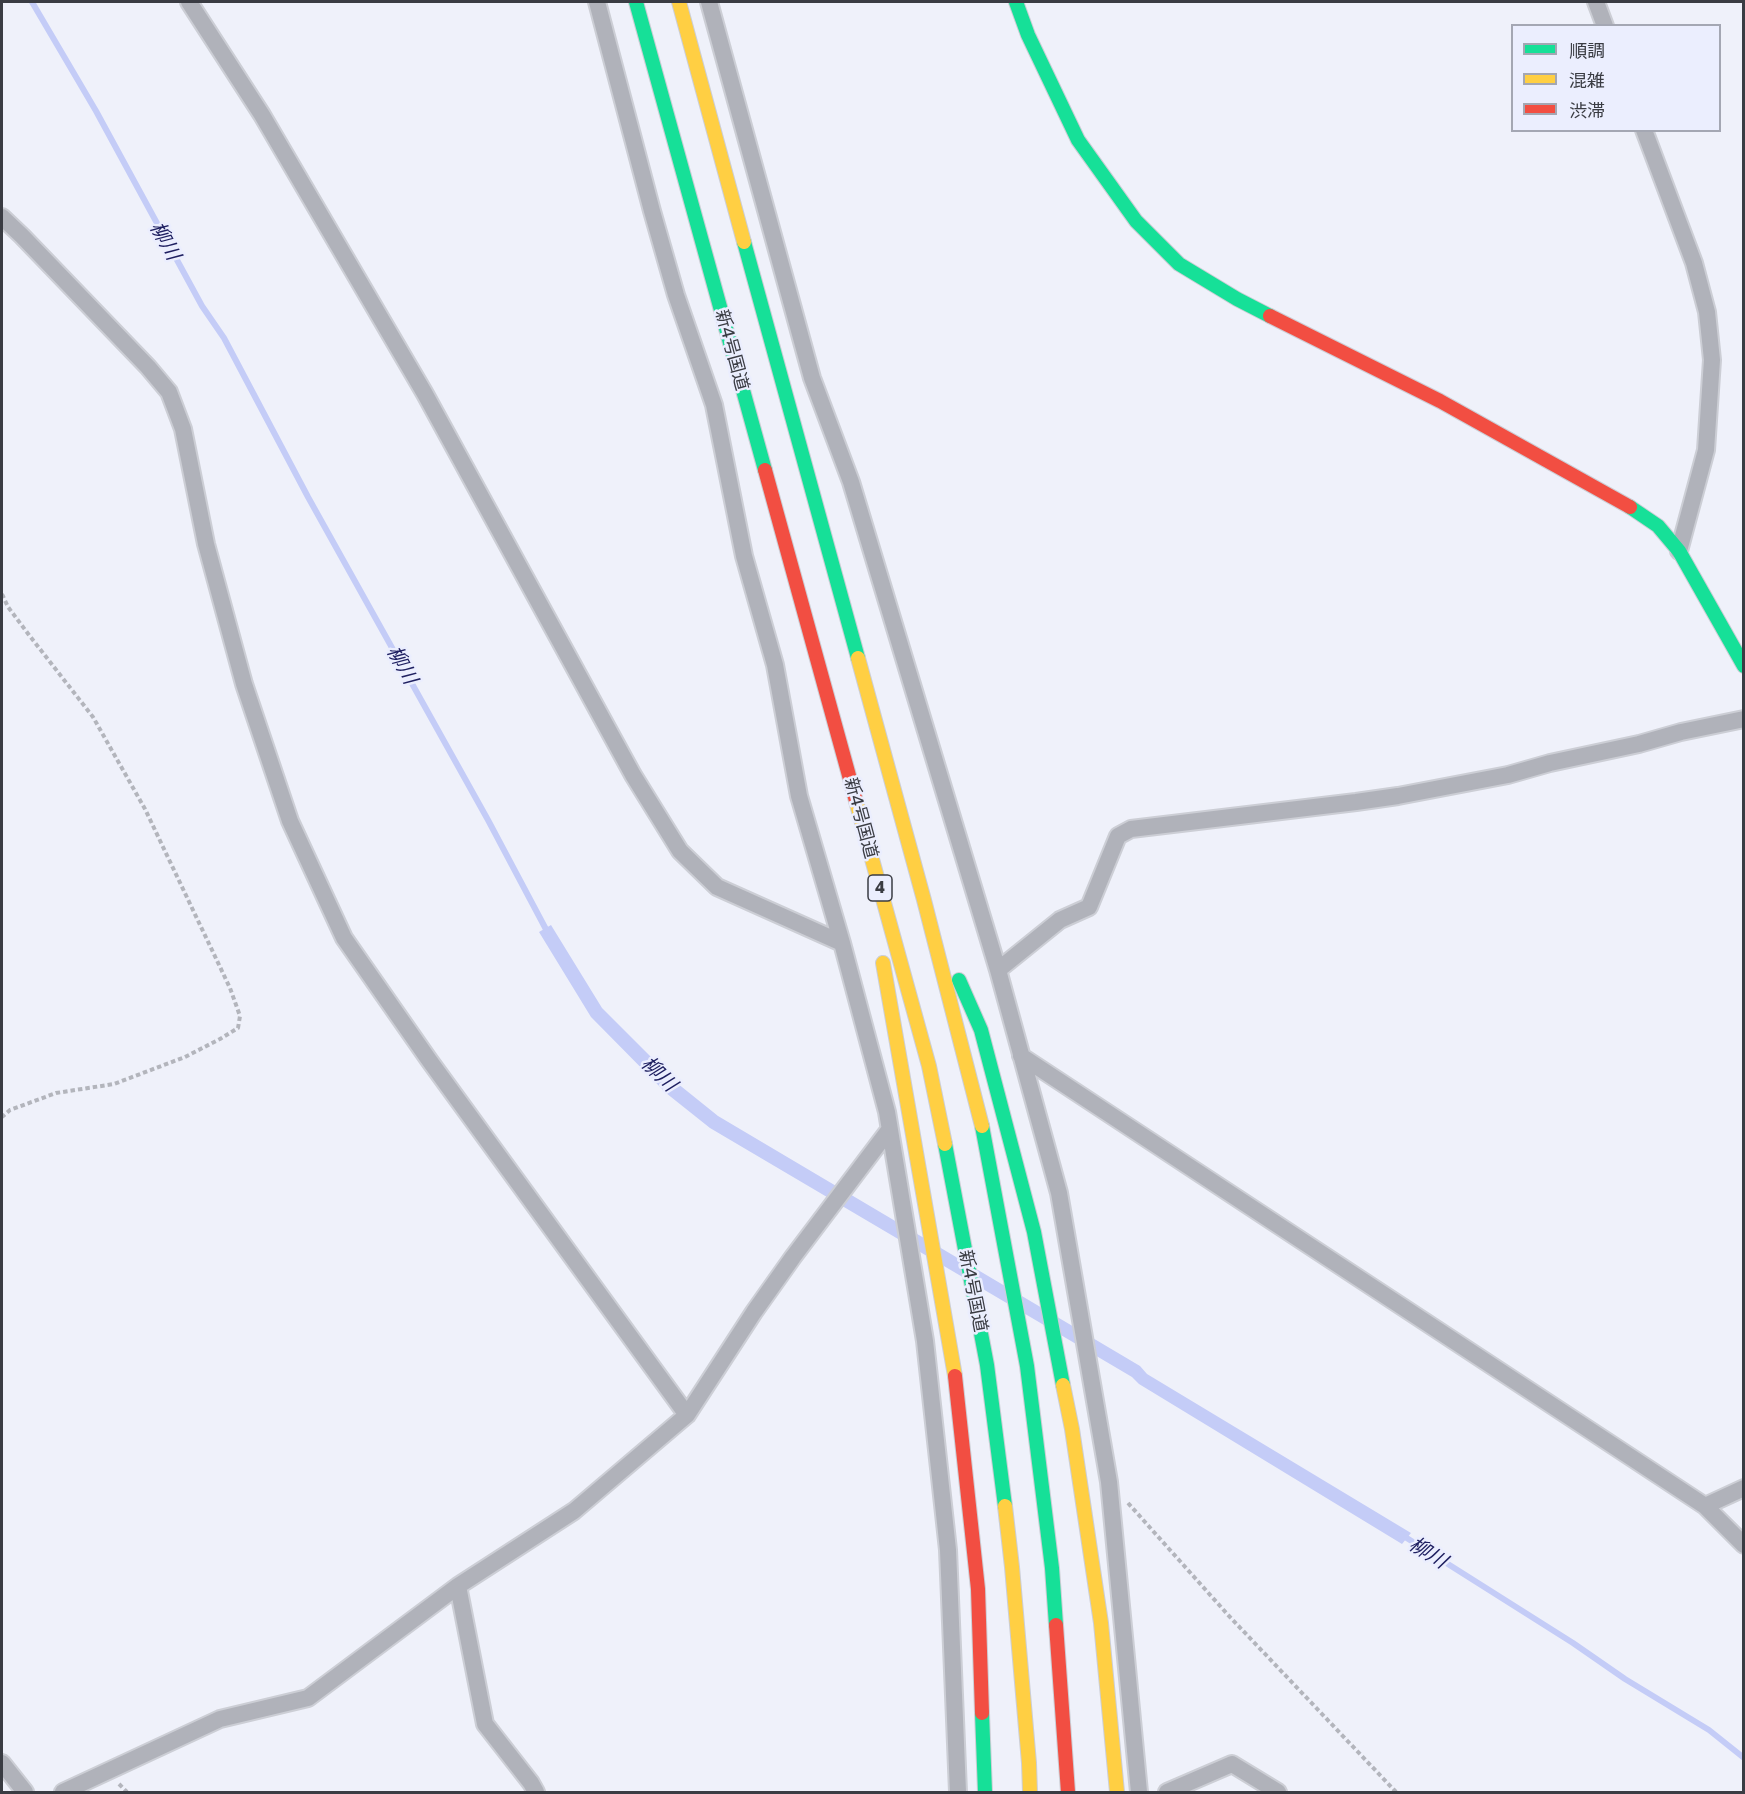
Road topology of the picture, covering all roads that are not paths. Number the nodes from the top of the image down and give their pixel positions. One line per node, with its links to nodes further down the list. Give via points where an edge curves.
1 (189, 2): 16 (street, via 262,115 425,394 633,775 680,851 717,887)
2 (597, 2): 16 (street, via 676,295 714,405 744,556 775,665 799,796)
3 (636, 2): 14 (main road, 新4号国道 / 4)
4 (679, 2): 15 (main road, 4)
5 (709, 2): 17 (street, via 812,378 851,482)
6 (1016, 2): 11 (main road, via 1078,140 1136,221 1179,264 1237,299 1440,401 1588,482 1658,526)
7 (1596, 2): 8 (street)
8 (1604, 24)
9 (1645, 132): 11 (street, via 1694,263 1707,312 1712,360 1706,450)
10 (2, 217): 20 (street, via 169,392 183,429 206,544 244,684 290,821 344,938)
11 (1679, 551): 12 (main road)
12 (1743, 666)
13 (1743, 719): 17 (street, via 1508,775 1398,796 1131,829 1118,836 1089,907 1060,920)
14 (857, 803): 30 (main road, via 955,1373 978,1589); 31 (main road, 新4号国道 / 4, via 929,1066 987,1365 1012,1567)
15 (924, 900): 32 (main road, 4, via 986,1143 1027,1366 1052,1568); 33 (main road, via 981,1030 1034,1232 1072,1428 1101,1623)
16 (842, 943): 19 (street)
17 (998, 970): 18 (street)
18 (1021, 1056): 22 (street); 34 (street, via 1059,1193 1110,1482)
19 (890, 1130): 20 (street, via 793,1257); 29 (street, via 925,1341 948,1550)
20 (687, 1415): 24 (street, via 574,1511)
21 (1743, 1488): 22 (street)
22 (1706, 1506): 23 (street)
23 (1743, 1545)
24 (458, 1586): 27 (street, via 308,1698 220,1719); 28 (street, via 485,1724)
25 (2, 1763): 26 (street)
26 (25, 1792)
27 (63, 1792)
28 (536, 1792)
29 (958, 1792)
30 (984, 1792)
31 (1030, 1792)
32 (1068, 1792)
33 (1117, 1792)
34 (1139, 1792)
35 (1167, 1792): 36 (street, via 1232,1764)
36 (1278, 1792)

